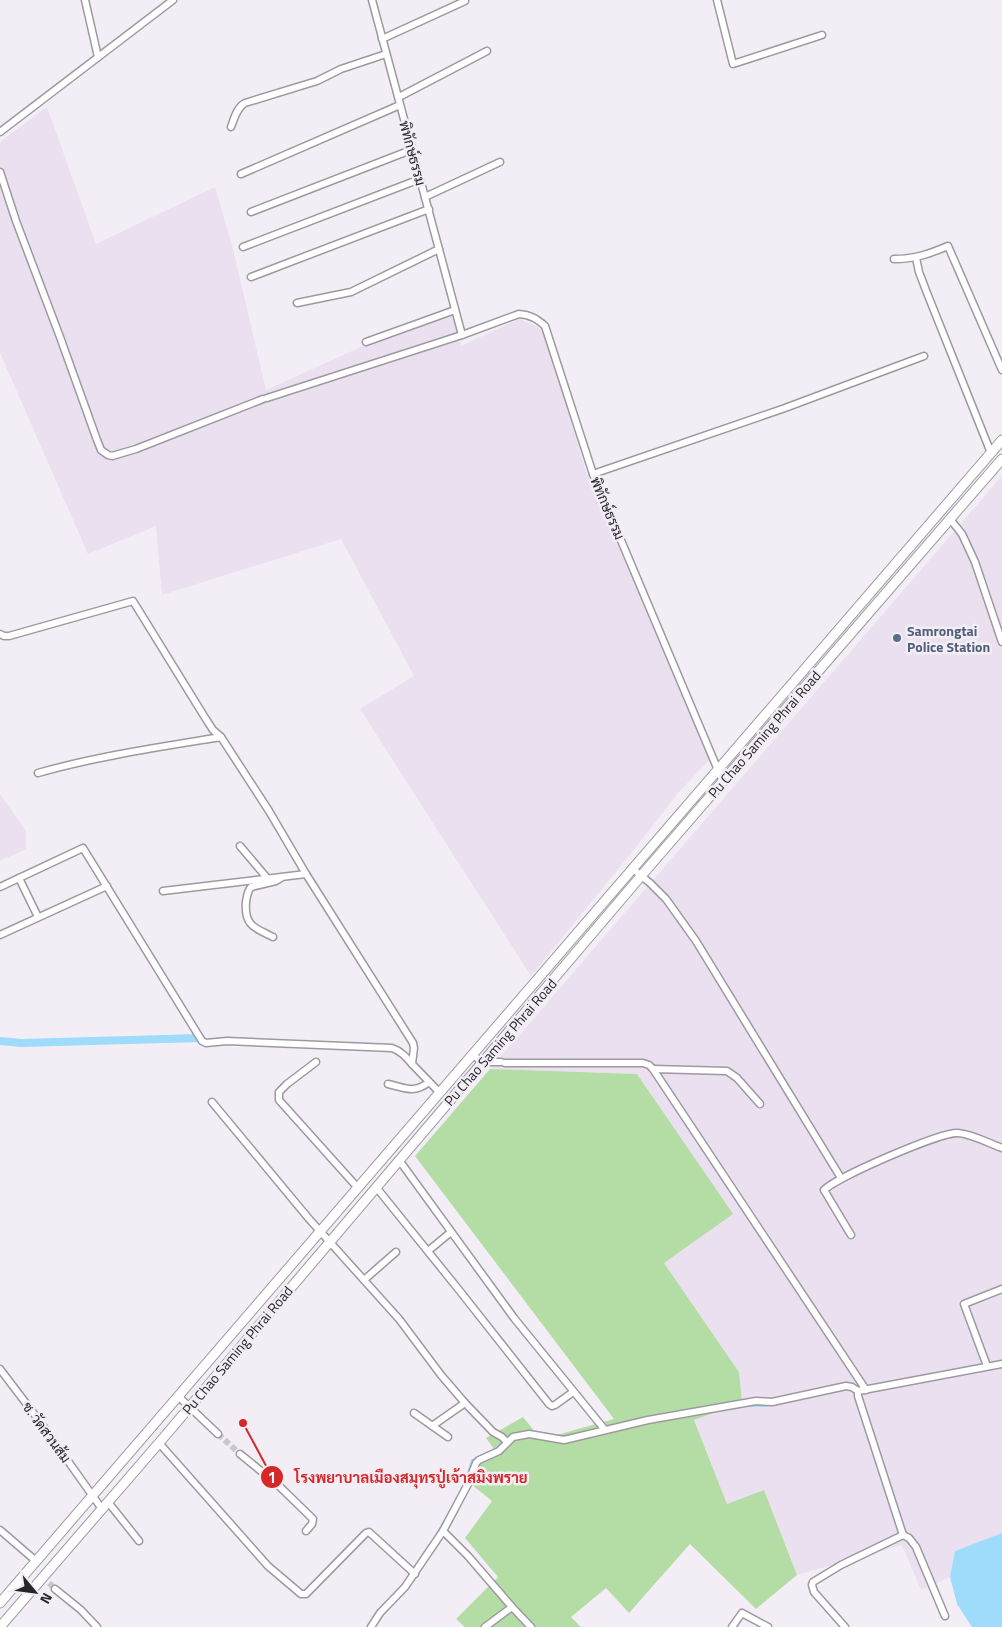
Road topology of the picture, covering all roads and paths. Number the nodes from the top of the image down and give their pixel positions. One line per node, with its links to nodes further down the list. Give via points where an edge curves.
1 (85, 0): 10 (street)
2 (173, 0): 10 (street)
3 (372, 0): 7 (street, พิทักษ์ธรรม)
4 (718, 0): 6 (street, via 734,64)
5 (465, 1): 7 (street)
6 (822, 35)
7 (382, 39): 9 (street, พิทักษ์ธรรม)
8 (487, 51): 11 (street)
9 (386, 54): 11 (street, พิทักษ์ธรรม); 13 (street, via 317,81 245,103)
10 (98, 57): 14 (street)
11 (399, 97): 12 (street, พิทักษ์ธรรม)
12 (400, 106): 15 (street, พิทักษ์ธรรม); 18 (street)
13 (230, 128)
14 (0, 132)
15 (411, 150): 19 (street, พิทักษ์ธรรม); 22 (street)
16 (500, 162): 20 (street)
17 (0, 172): 30 (street, พิทักษ์ธรรม, via 101,450 108,455 136,449 265,399)
18 (241, 174)
19 (420, 179): 20 (street, พิทักษ์ธรรม); 23 (street)
20 (425, 196): 21 (street, พิทักษ์ธรรม)
21 (429, 209): 24 (street, พิทักษ์ธรรม); 27 (street)
22 (251, 212)
23 (243, 247)
24 (439, 249): 28 (street, via 351,292); 29 (street, พิทักษ์ธรรม)
25 (916, 258): 26 (street); 33 (street, via 948,246); 35 (street)
26 (894, 259)
27 (251, 277)
28 (297, 303)
29 (455, 310): 30 (street, พิทักษ์ธรรม); 31 (street)
30 (462, 335): 37 (street, พิทักษ์ธรรม, via 519,314 537,318 545,326)
31 (366, 342)
32 (924, 356): 37 (street)
33 (1002, 370)
34 (1002, 440): 35 (main road, Pu Chao Saming Phrai Road)
35 (991, 453): 38 (main road, Pu Chao Saming Phrai Road)
36 (1002, 459): 39 (main road, Pu Chao Saming Phrai Road)
37 (593, 474): 45 (street, พิทักษ์ธรรม)
38 (942, 511): 39 (main road); 40 (main road, Pu Chao Saming Phrai Road)
39 (950, 518): 41 (main road, Pu Chao Saming Phrai Road); 43 (street, via 962,534 975,562)
40 (863, 602): 41 (main road); 45 (main road, Pu Chao Saming Phrai Road)
41 (872, 609): 47 (main road, Pu Chao Saming Phrai Road)
42 (0, 634): 44 (street, via 6,637 132,601 213,730)
43 (1002, 642)
44 (221, 737): 46 (street); 50 (street, via 270,811)
45 (718, 769): 47 (street, พิทักษ์ธรรม); 49 (main road, Pu Chao Saming Phrai Road)
46 (38, 773)
47 (723, 782): 52 (main road, Pu Chao Saming Phrai Road)
48 (240, 846): 54 (street)
49 (632, 868): 52 (street); 61 (main road, Pu Chao Saming Phrai Road)
50 (306, 874): 51 (street); 64 (street, via 412,1043)
51 (283, 876): 54 (street); 60 (street, via 251,887 247,895 249,924)
52 (641, 876): 63 (main road, Pu Chao Saming Phrai Road); 73 (street, via 666,899 696,941)
53 (19, 878): 55 (street, via 83,848); 56 (street); 58 (street)
54 (267, 878): 57 (street)
55 (107, 886): 58 (street); 64 (street, via 202,1041 392,1048 404,1054)
56 (0, 887)
57 (163, 891)
58 (38, 918): 59 (street)
59 (0, 934)
60 (273, 938)
61 (473, 1055): 63 (street); 68 (main road, Pu Chao Saming Phrai Road)
62 (316, 1062): 75 (street, via 279,1092 279,1100)
63 (482, 1062): 65 (street, via 643,1063); 72 (main road, Pu Chao Saming Phrai Road)
64 (412, 1064): 66 (street)
65 (653, 1069): 70 (street, via 727,1071); 87 (street)
66 (429, 1082): 67 (street, via 414,1090); 68 (street)
67 (388, 1084)
68 (440, 1093): 75 (main road, Pu Chao Saming Phrai Road)
69 (212, 1102): 76 (street)
70 (760, 1104)
71 (1002, 1148): 73 (street, via 959,1133 947,1134)
72 (399, 1160): 74 (main road, Pu Chao Saming Phrai Road); 77 (street)
73 (841, 1178): 78 (street, via 824,1190)
74 (376, 1187): 79 (main road, Pu Chao Saming Phrai Road); 80 (street)
75 (358, 1188): 76 (main road, Pu Chao Saming Phrai Road)
76 (321, 1232): 79 (street); 90 (main road, Pu Chao Saming Phrai Road)
77 (451, 1232): 80 (street); 89 (street)
78 (851, 1235)
79 (330, 1241): 82 (street); 92 (main road, Pu Chao Saming Phrai Road)
80 (428, 1250): 89 (street, via 549,1404 555,1405)
81 (396, 1252): 82 (street)
82 (364, 1280): 91 (street, via 399,1319)
83 (1002, 1289): 85 (street, via 964,1304)
84 (1002, 1364): 85 (street)
85 (987, 1366): 87 (street)
86 (0, 1369): 101 (street, ซ. วัดสวนส้ม)
87 (866, 1390): 88 (street)
88 (858, 1391): 95 (street, via 846,1386 772,1402 756,1401); 106 (street)
89 (573, 1392): 95 (street)
90 (179, 1397): 92 (street); 101 (main road, Pu Chao Saming Phrai Road)
91 (465, 1404): 94 (street); 98 (street)
92 (190, 1407): 96 (street); 99 (main road, Pu Chao Saming Phrai Road)
93 (414, 1413): 94 (street)
94 (432, 1426): 97 (street)
95 (602, 1427): 98 (street, via 564,1440 524,1434)
96 (218, 1434)
97 (448, 1437)
98 (505, 1440): 105 (street, via 498,1451 476,1463)
99 (159, 1443): 102 (main road, Pu Chao Saming Phrai Road); 109 (street, via 268,1566 302,1594 306,1594 366,1532 372,1533)
100 (240, 1454): 104 (street, via 313,1519)
101 (92, 1495): 102 (street, ซ. วัดสวนส้ม); 108 (main road, Pu Chao Saming Phrai Road)
102 (105, 1505): 107 (street, ซ. วัดสวนส้ม); 115 (main road, Pu Chao Saming Phrai Road, via 46,1580)
103 (0, 1530): 108 (street)
104 (306, 1531)
105 (443, 1532): 109 (street); 112 (street)
106 (903, 1535): 113 (street, via 916,1546); 114 (street, via 813,1582 814,1592)
107 (139, 1541)
108 (36, 1561): 111 (main road, Pu Chao Saming Phrai Road)
109 (413, 1572): 117 (street, via 405,1587)
110 (55, 1589): 116 (street)
111 (0, 1603)
112 (512, 1607): 118 (street); 119 (street)
113 (945, 1616)
114 (841, 1625)
115 (0, 1627)
116 (98, 1627)
117 (371, 1627)
118 (485, 1627)
119 (531, 1627)
120 (732, 1627): 121 (street, via 742,1613)
121 (768, 1627)

